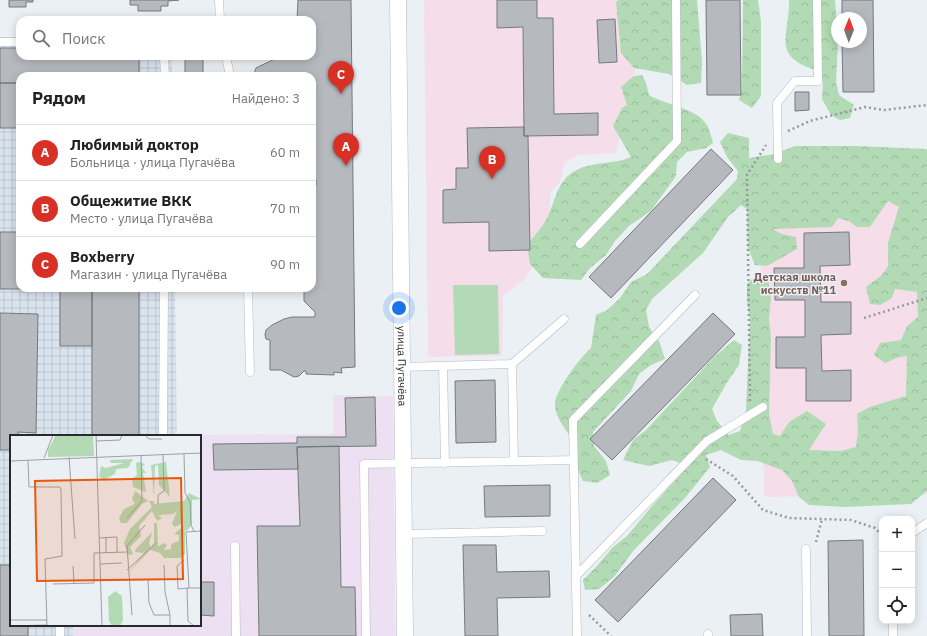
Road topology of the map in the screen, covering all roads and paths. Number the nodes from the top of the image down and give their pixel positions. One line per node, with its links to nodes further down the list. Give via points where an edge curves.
1 (219, 0): 5 (lane)
2 (398, 0): 24 (street, улица Пугачёва)
3 (676, 0): 15 (lane, via 677,141)
4 (817, 0): 13 (lane, via 818,81 795,81 777,103)
5 (220, 16)
6 (0, 42): 7 (lane)
7 (16, 42)
8 (164, 60): 10 (lane)
9 (227, 60): 11 (lane)
10 (165, 72)
11 (229, 72)
12 (927, 105): 13 (path, via 884,110 865,107 810,121)
13 (777, 137): 14 (lane); 27 (path, via 768,141 747,175 751,393)
14 (778, 159)
15 (580, 244)
16 (164, 292): 28 (lane)
17 (248, 292): 25 (lane)
18 (695, 295): 30 (lane, via 573,420)
19 (927, 298): 20 (path)
20 (864, 318)
21 (564, 319): 22 (lane)
22 (512, 364): 23 (lane); 31 (lane)
23 (443, 366): 24 (lane); 32 (lane)
24 (402, 367): 33 (street, улица Пугачёва)
25 (250, 372)
26 (763, 407): 27 (lane)
27 (747, 416): 29 (lane, via 707,441)
28 (163, 435)
29 (694, 454): 34 (path, via 733,476 763,510 789,518); 43 (lane)
30 (574, 460): 31 (lane); 43 (lane)
31 (514, 461): 32 (lane)
32 (445, 463): 33 (lane)
33 (403, 464): 39 (street, улица Пугачёва); 47 (lane, via 364,464)
34 (822, 519): 38 (path, via 851,520 875,528); 40 (path)
35 (927, 523): 37 (lane)
36 (542, 531): 39 (lane)
37 (915, 531)
38 (879, 532)
39 (404, 534): 48 (street, улица Пугачёва)
40 (815, 545)
41 (235, 546): 46 (lane)
42 (806, 550): 51 (lane)
43 (576, 576): 44 (lane)
44 (577, 604): 49 (lane); 50 (path)
45 (893, 624): 52 (lane)
46 (236, 636)
47 (366, 636)
48 (405, 636)
49 (577, 636)
50 (611, 636)
51 (807, 636)
52 (893, 636)

